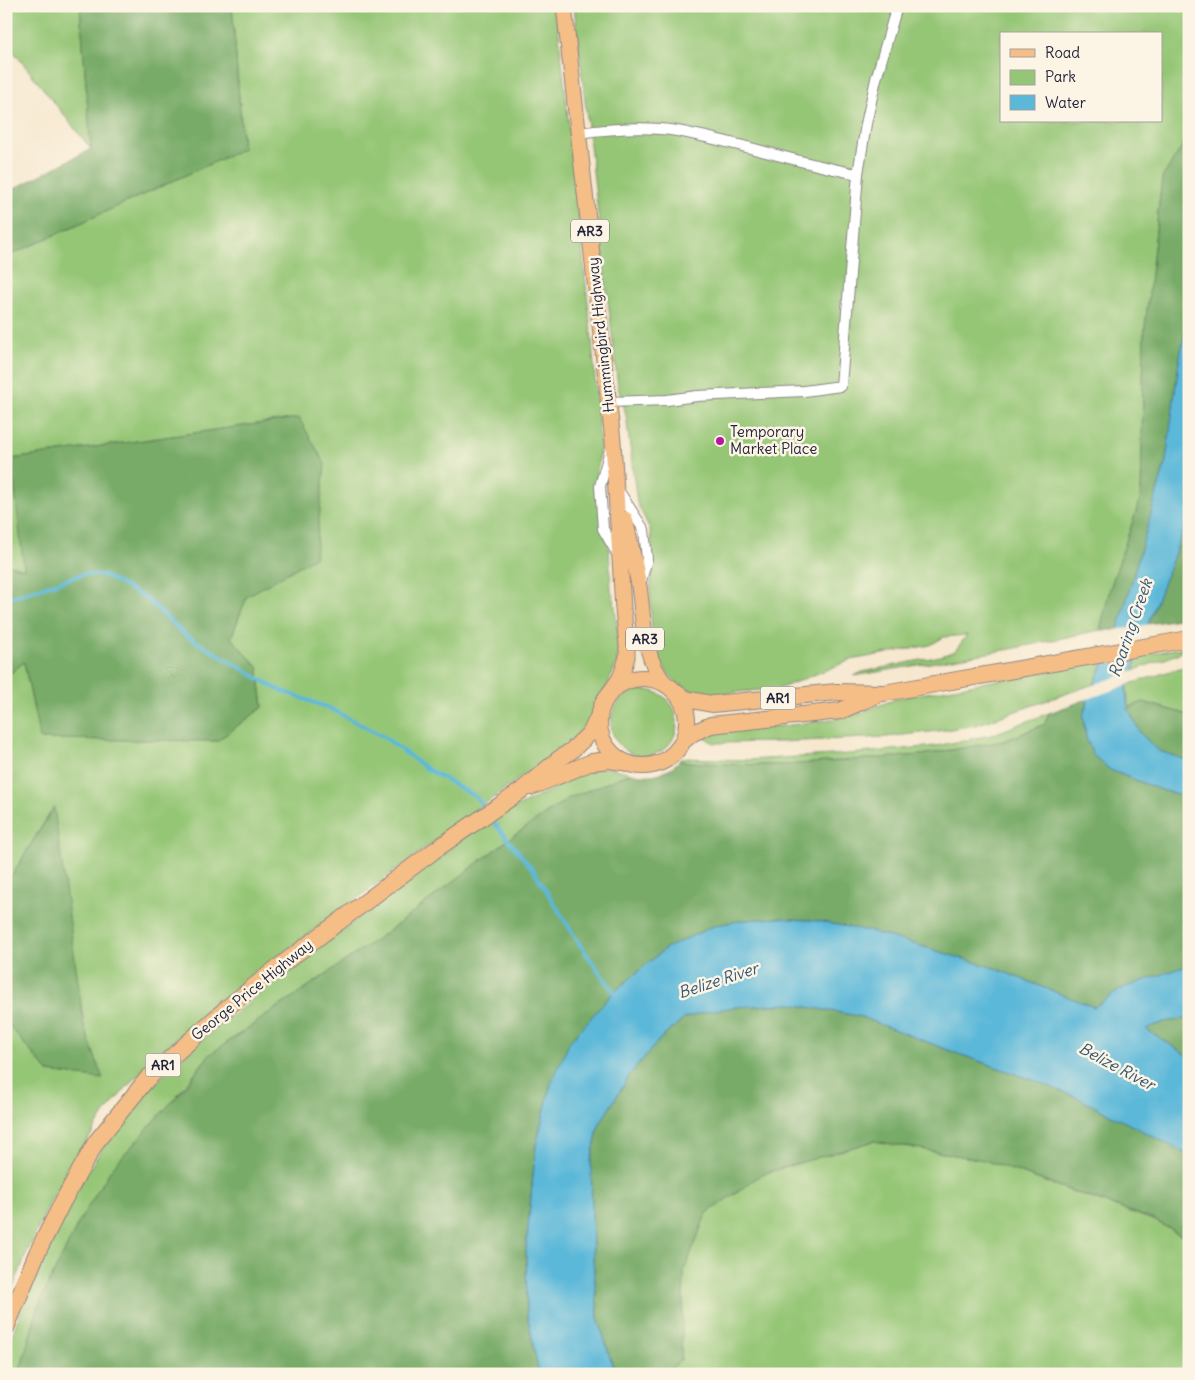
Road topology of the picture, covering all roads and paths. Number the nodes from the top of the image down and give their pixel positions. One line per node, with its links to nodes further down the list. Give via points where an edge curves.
1 (564, 6): 3 (main road, Hummingbird Highway / AR3)
2 (897, 6): 4 (street, via 872,97)
3 (578, 133): 4 (street, via 623,128 676,130); 5 (main road, Hummingbird Highway / AR3)
4 (858, 174): 5 (street, via 841,386)
5 (609, 402): 6 (main road, Hummingbird Highway / AR3)
6 (613, 448): 8 (main road, Hummingbird Highway / AR3, via 639,588 646,646 655,670); 9 (main road, Hummingbird Highway / AR3, via 627,657 620,678)
7 (1189, 639): 10 (highway, AR1)
8 (670, 689): 9 (highway, via 652,679 633,679); 10 (highway, AR1, via 686,699 712,704 837,692); 12 (highway, via 686,712)
9 (610, 692): 11 (highway)
10 (884, 693): 12 (highway, AR1, via 840,711 711,725)
11 (599, 715): 13 (highway, via 603,742 611,754); 14 (highway, George Price Highway / AR1, via 585,739)
12 (683, 741): 13 (highway, via 670,758 655,765 638,766)
13 (623, 762): 14 (highway, George Price Highway / AR1, via 592,762)
14 (522, 790): 15 (highway, George Price Highway / AR1, via 273,970 147,1079 96,1142 37,1253)
15 (6, 1328)

